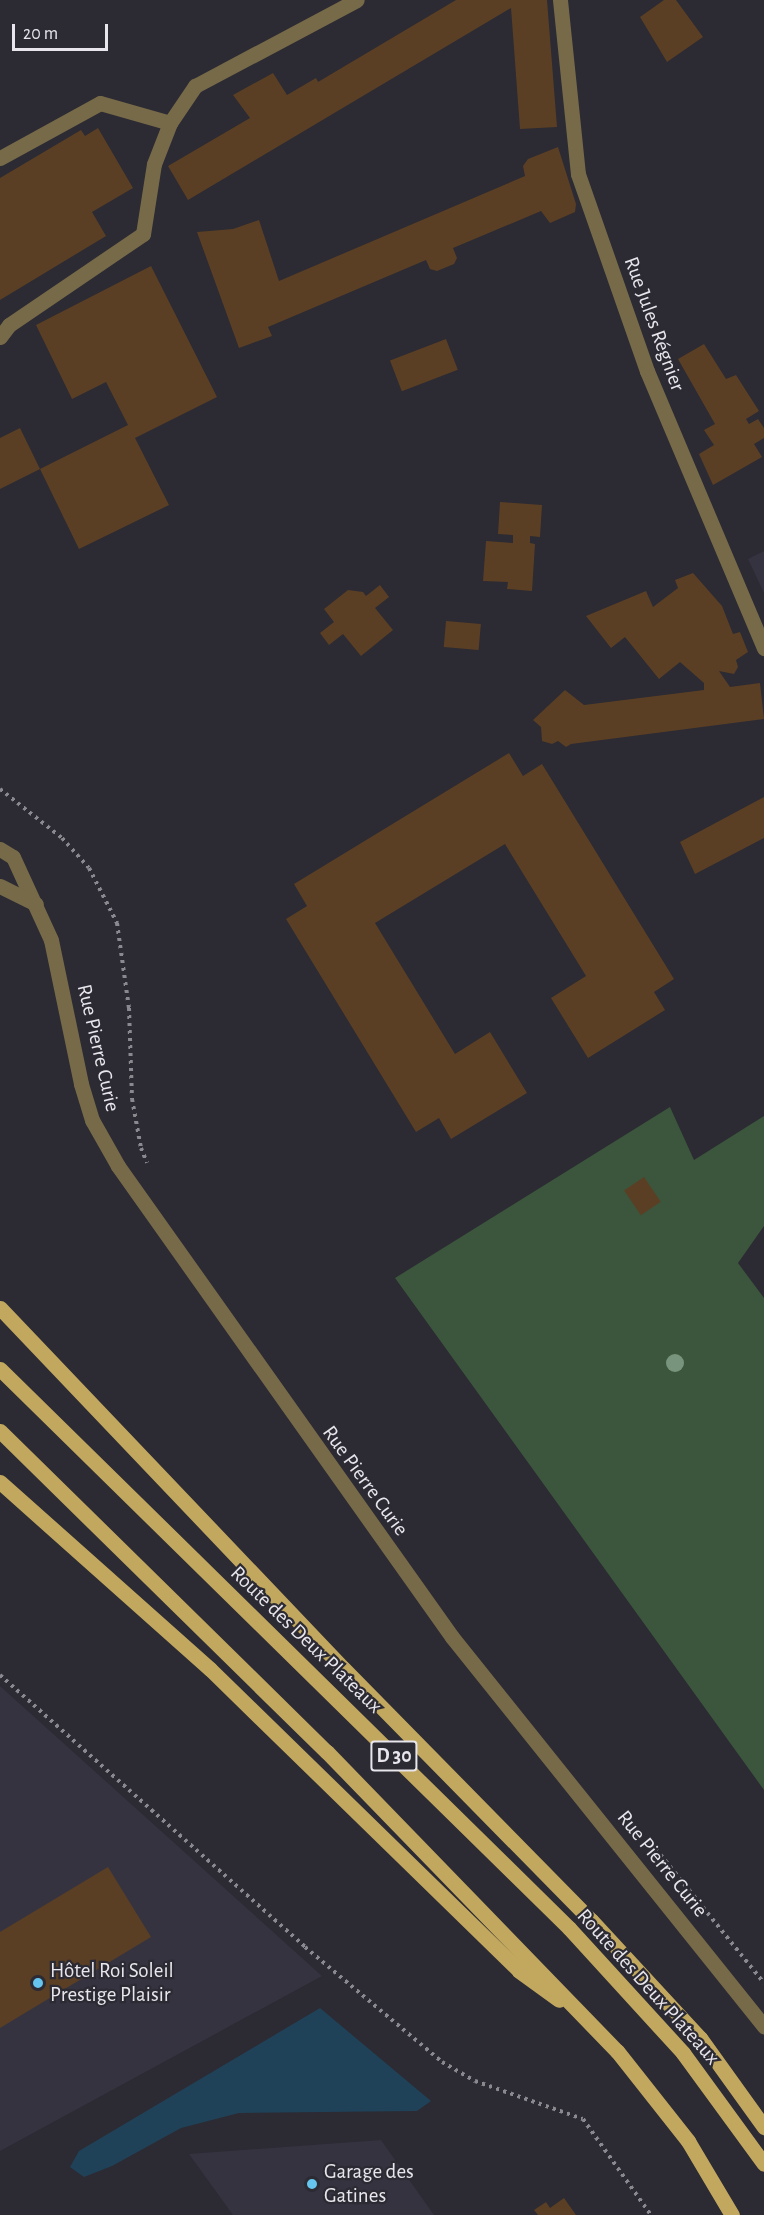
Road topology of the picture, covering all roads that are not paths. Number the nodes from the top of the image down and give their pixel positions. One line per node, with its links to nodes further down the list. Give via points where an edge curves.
1 (357, 0): 3 (street, via 195,86)
2 (560, 0): 6 (street, Rue Jules Régnier, via 578,174 647,371)
3 (170, 123): 4 (street, via 100,103); 5 (street, via 154,164 143,234 9,325)
4 (0, 158)
5 (0, 337)
6 (764, 648)
7 (0, 849): 9 (street, Rue Pierre Curie, via 13,857)
8 (0, 886): 9 (street)
9 (36, 904): 15 (street, Rue Pierre Curie, via 51,940 92,1120 118,1166 452,1637)
10 (0, 1308): 16 (main road, via 342,1668 591,1920 700,2038)
11 (0, 1369): 17 (main road, Route des Deux Plateaux / D 30, via 569,1928 683,2053)
12 (0, 1431): 14 (main road, D 30, via 327,1752)
13 (0, 1482): 14 (main road, via 210,1669 519,1971)
14 (591, 2023): 18 (main road, D 30, via 688,2141)
15 (764, 2026)
16 (764, 2127)
17 (764, 2164)
18 (732, 2215)

